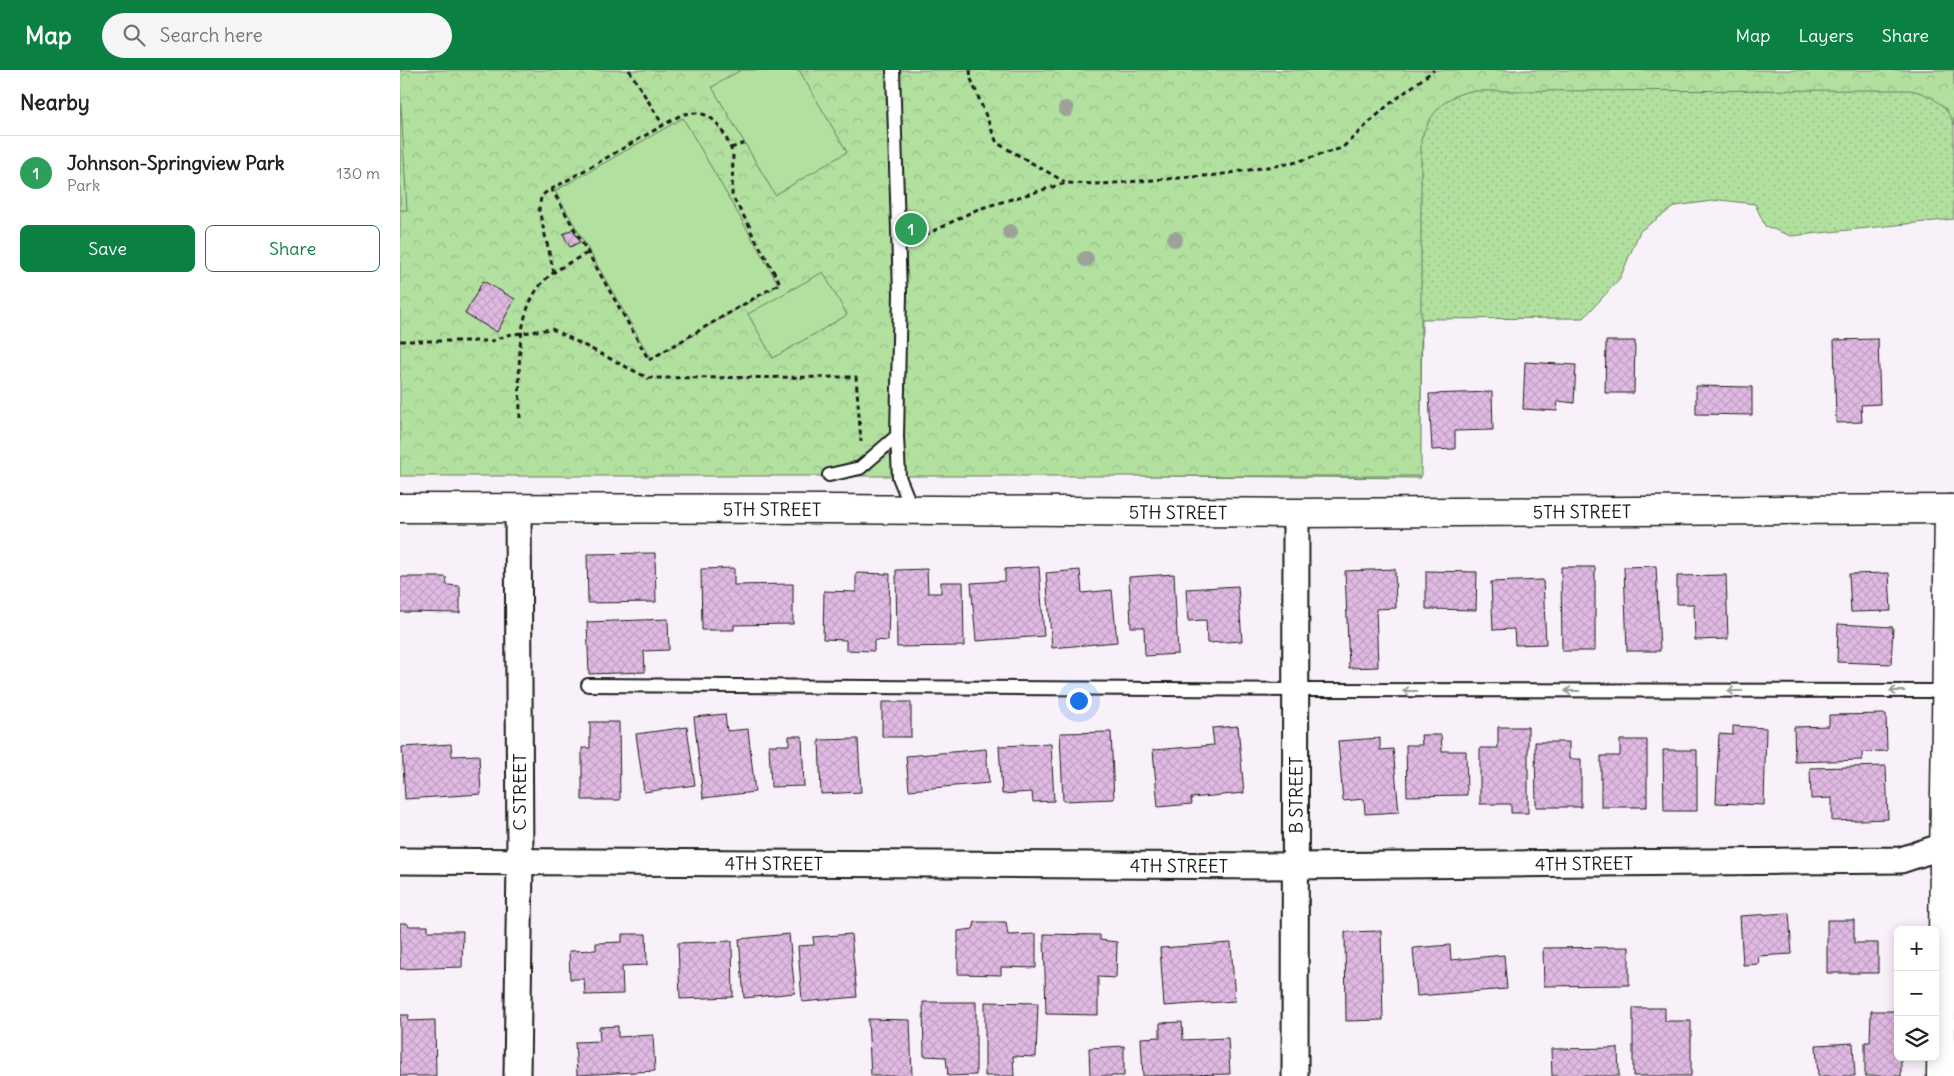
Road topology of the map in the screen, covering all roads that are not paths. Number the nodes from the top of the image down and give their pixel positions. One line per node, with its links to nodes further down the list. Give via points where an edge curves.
1 (893, 70): 2 (lane, via 900,294)
2 (897, 436): 3 (lane, via 860,468); 6 (lane, via 899,477)
3 (829, 475)
4 (400, 508): 5 (street, 5TH STREET)
5 (518, 508): 6 (street, 5TH STREET); 14 (street, C STREET)
6 (912, 509): 8 (street, 5TH STREET)
7 (1951, 509): 8 (street, 5TH STREET); 11 (street)
8 (1296, 513): 10 (street, B STREET)
9 (588, 685): 10 (lane)
10 (1296, 690): 11 (lane, one-way to 10); 15 (street, B STREET)
11 (1946, 691): 12 (street)
12 (1949, 843): 15 (street, 4TH STREET, via 1902,860); 18 (street)
13 (400, 861): 14 (street, 4TH STREET)
14 (520, 861): 15 (street, 4TH STREET); 16 (street, C STREET)
15 (1295, 866): 17 (street, B STREET)
16 (517, 1076)
17 (1295, 1076)
18 (1941, 1076)

